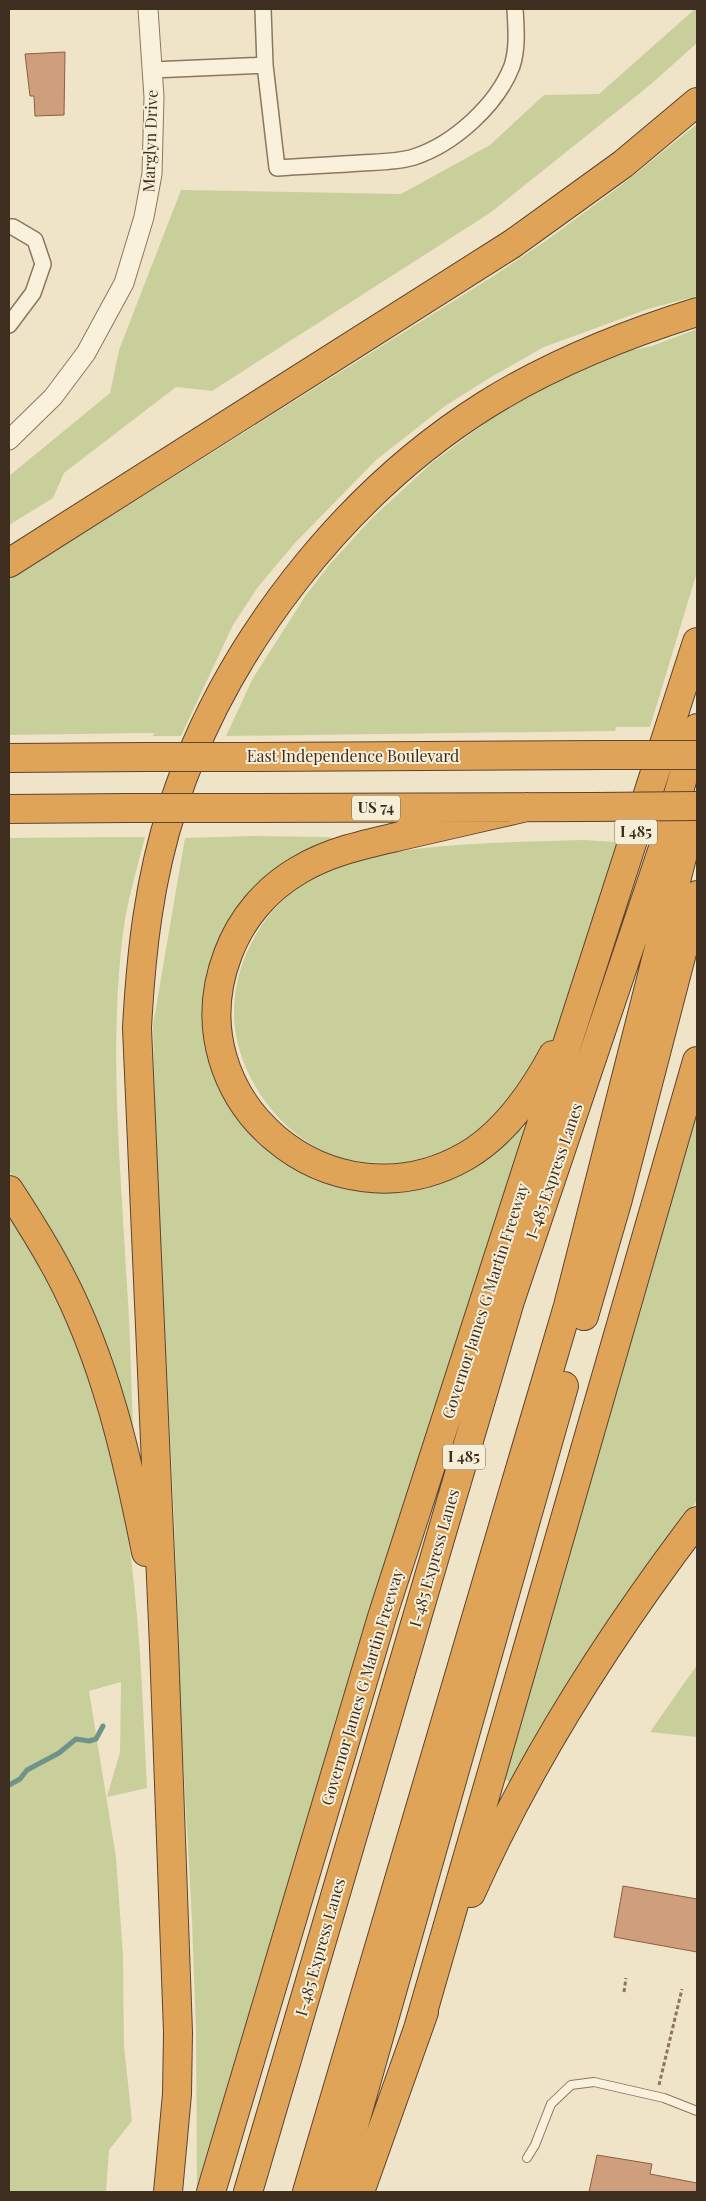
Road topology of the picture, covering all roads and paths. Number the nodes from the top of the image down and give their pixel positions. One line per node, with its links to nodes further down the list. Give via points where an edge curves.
1 (148, 9): 5 (street, Marglyn Drive)
2 (263, 9): 4 (street)
3 (515, 9): 4 (street, via 512,65 498,90 479,114 444,143 413,157 277,168)
4 (265, 65): 5 (street)
5 (152, 70): 10 (street, Marglyn Drive, via 152,174 144,217 124,283 86,353 52,397)
6 (697, 102): 11 (highway, via 623,164 512,244)
7 (9, 227): 9 (street, via 35,240 43,264 33,293)
8 (697, 312): 25 (highway, via 626,335 537,376 487,404 395,473 316,554 279,601 247,649 194,751 173,806 146,917 137,1028)
9 (9, 325)
10 (9, 440)
11 (9, 563)
12 (697, 642): 21 (highway, Governor James G Martin Freeway / I 485)
13 (697, 728): 35 (highway, I-485 Express Lanes / I 485, via 662,851 510,1301)
14 (697, 755): 15 (highway, East Independence Boulevard, bridge)
15 (9, 758)
16 (697, 798): 36 (highway, via 568,1306)
17 (697, 806): 18 (highway, US 74, bridge)
18 (527, 807): 19 (highway, US 74, bridge); 21 (highway, via 351,848 316,861 282,881 253,909 241,926 225,962 217,1002 218,1035 224,1061 235,1089 251,1114 295,1154 351,1176 391,1179 411,1176 430,1172 467,1155 491,1138 514,1115 541,1077)
19 (9, 809)
20 (697, 895): 37 (highway, via 618,1199)
21 (586, 986): 34 (highway, Governor James G Martin Freeway / I 485, via 382,1617)
22 (697, 1061): 29 (highway)
23 (9, 1190): 25 (highway, via 58,1272 101,1373 132,1479)
24 (697, 1521): 29 (highway, via 628,1615 536,1764 482,1870 436,1974)
25 (164, 1647): 33 (highway, via 178,2032 177,2094)
26 (626, 1978): 28 (path)
27 (682, 1989): 30 (path)
28 (624, 1992)
29 (418, 2029): 38 (highway)
30 (659, 2085)
31 (697, 2111): 32 (lane, via 664,2098 594,2082 571,2085 551,2104)
32 (527, 2158)
33 (168, 2192)
34 (211, 2192)
35 (248, 2192)
36 (307, 2192)
37 (335, 2192)
38 (360, 2192)

